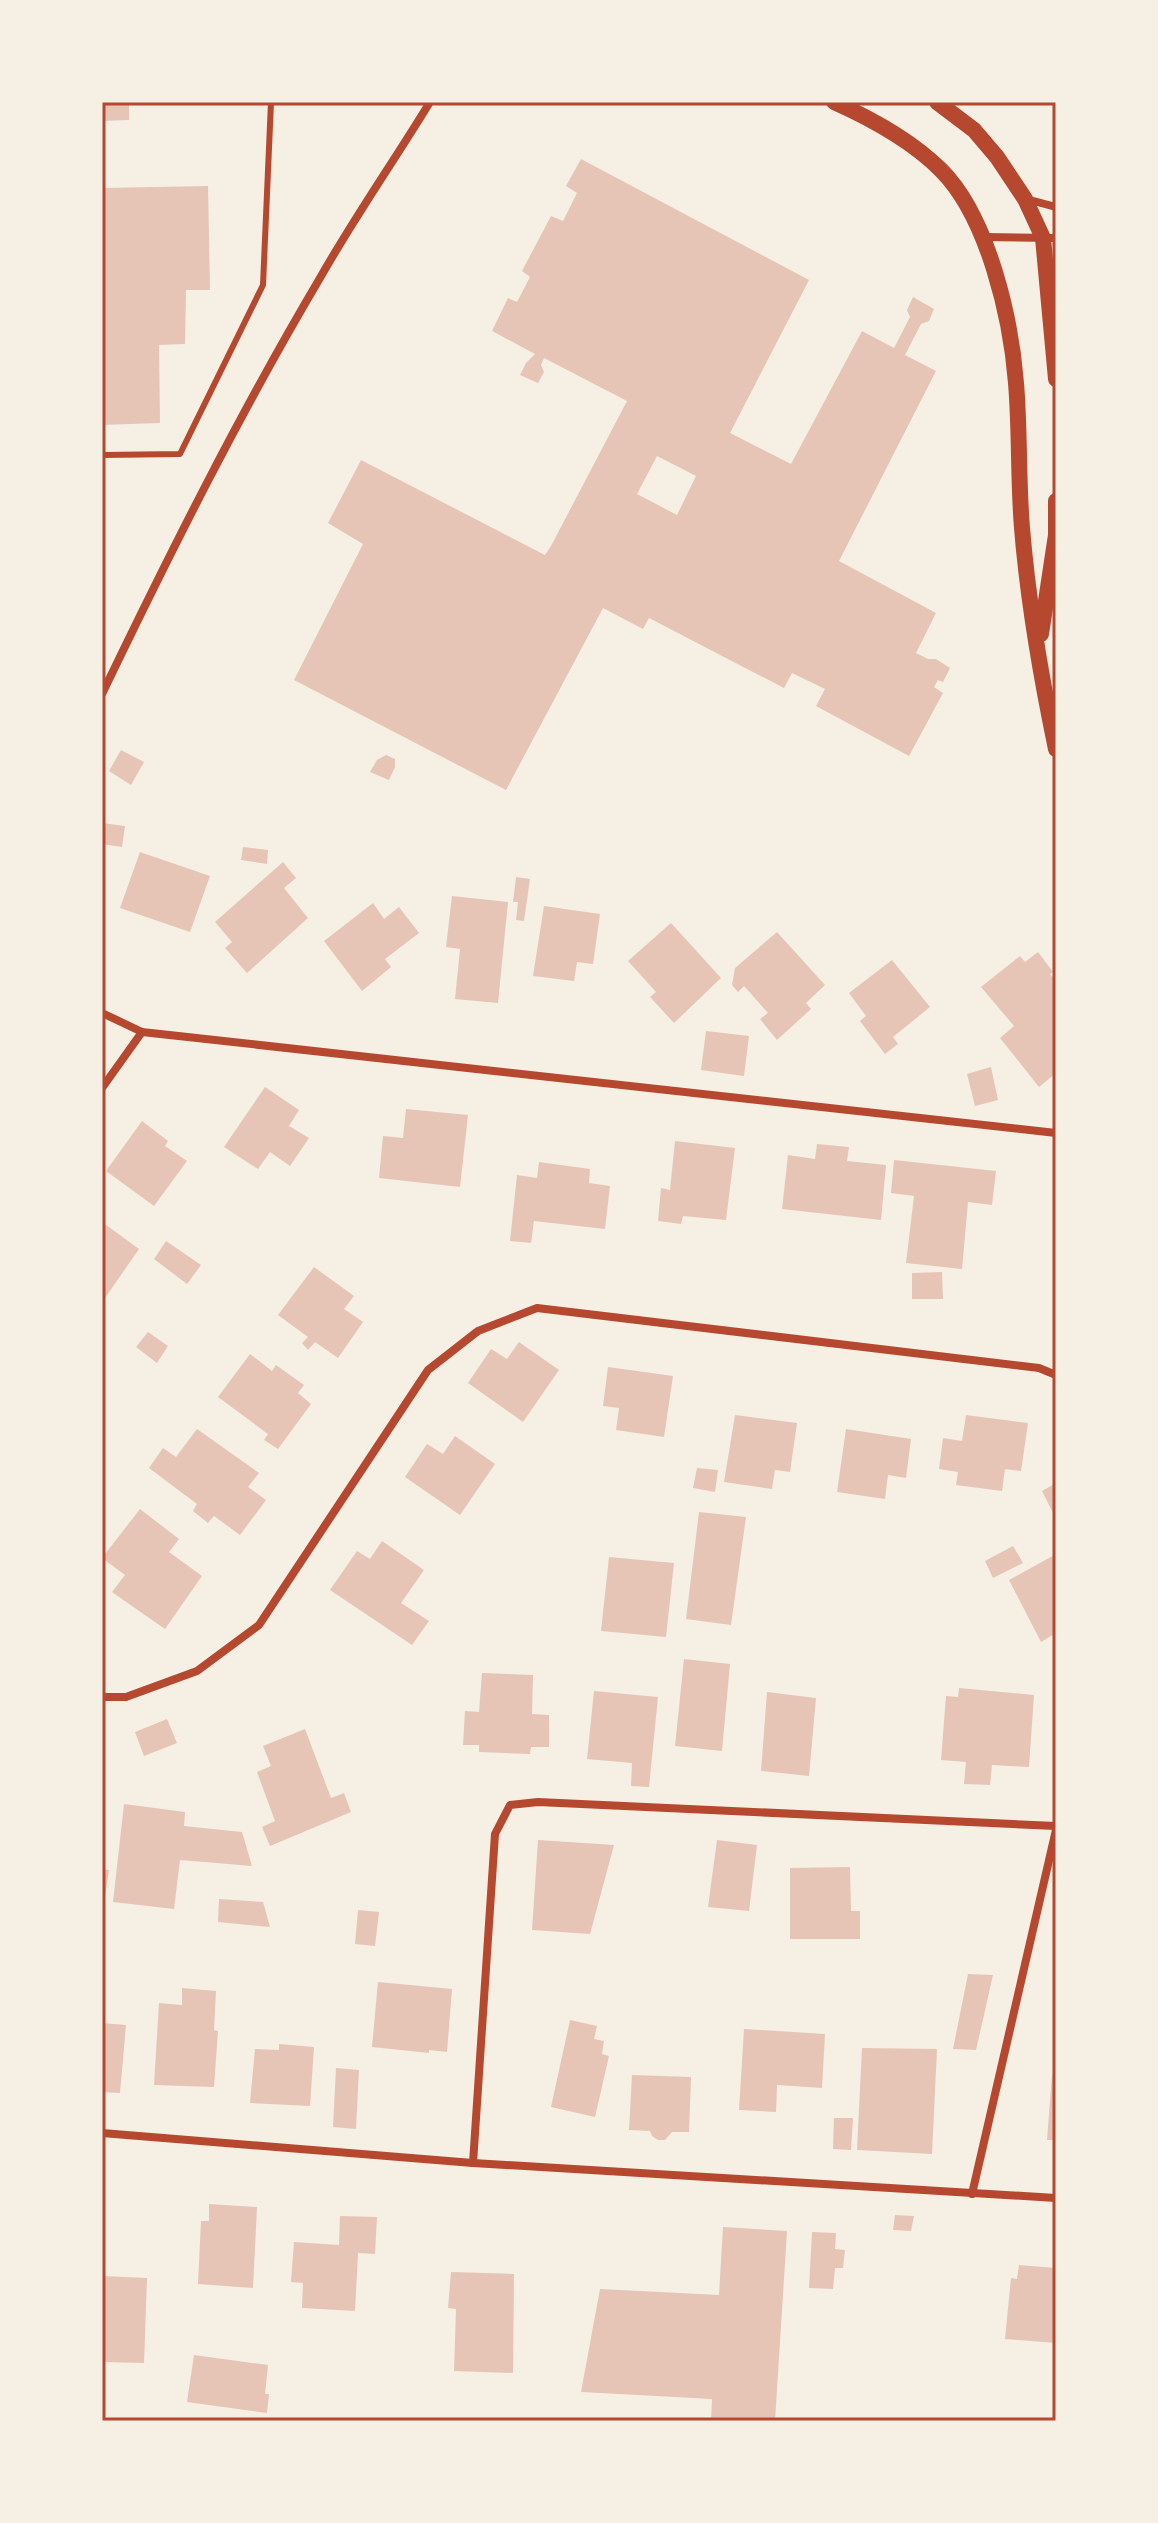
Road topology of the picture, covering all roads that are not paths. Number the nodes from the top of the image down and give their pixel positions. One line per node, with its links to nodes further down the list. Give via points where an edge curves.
1 (271, 102): 10 (lane, via 263,285 180,454)
2 (430, 102): 13 (street, via 321,275 247,406)
3 (834, 102): 7 (main road, via 907,141 942,171)
4 (937, 102): 5 (main road, via 974,130)
5 (1025, 199): 6 (street); 8 (main road)
6 (1056, 207)
7 (984, 237): 8 (street); 12 (main road, via 1016,380 1022,529)
8 (1050, 238): 9 (main road)
9 (1056, 379)
10 (102, 455)
11 (1056, 501): 12 (main road)
12 (1038, 656): 14 (main road)
13 (102, 694)
14 (1056, 749)
15 (102, 1013): 16 (street)
16 (142, 1032): 17 (street); 18 (street)
17 (102, 1088)
18 (1056, 1133)
19 (1056, 1375): 20 (street, via 1039,1368 537,1308 478,1331 428,1370 259,1625 197,1671 126,1697)
20 (102, 1697)
21 (1056, 1828): 23 (street, via 538,1802 510,1805 495,1834); 24 (street)
22 (102, 2133): 23 (street)
23 (473, 2163): 24 (street)
24 (972, 2194): 25 (street)
25 (1056, 2198)

